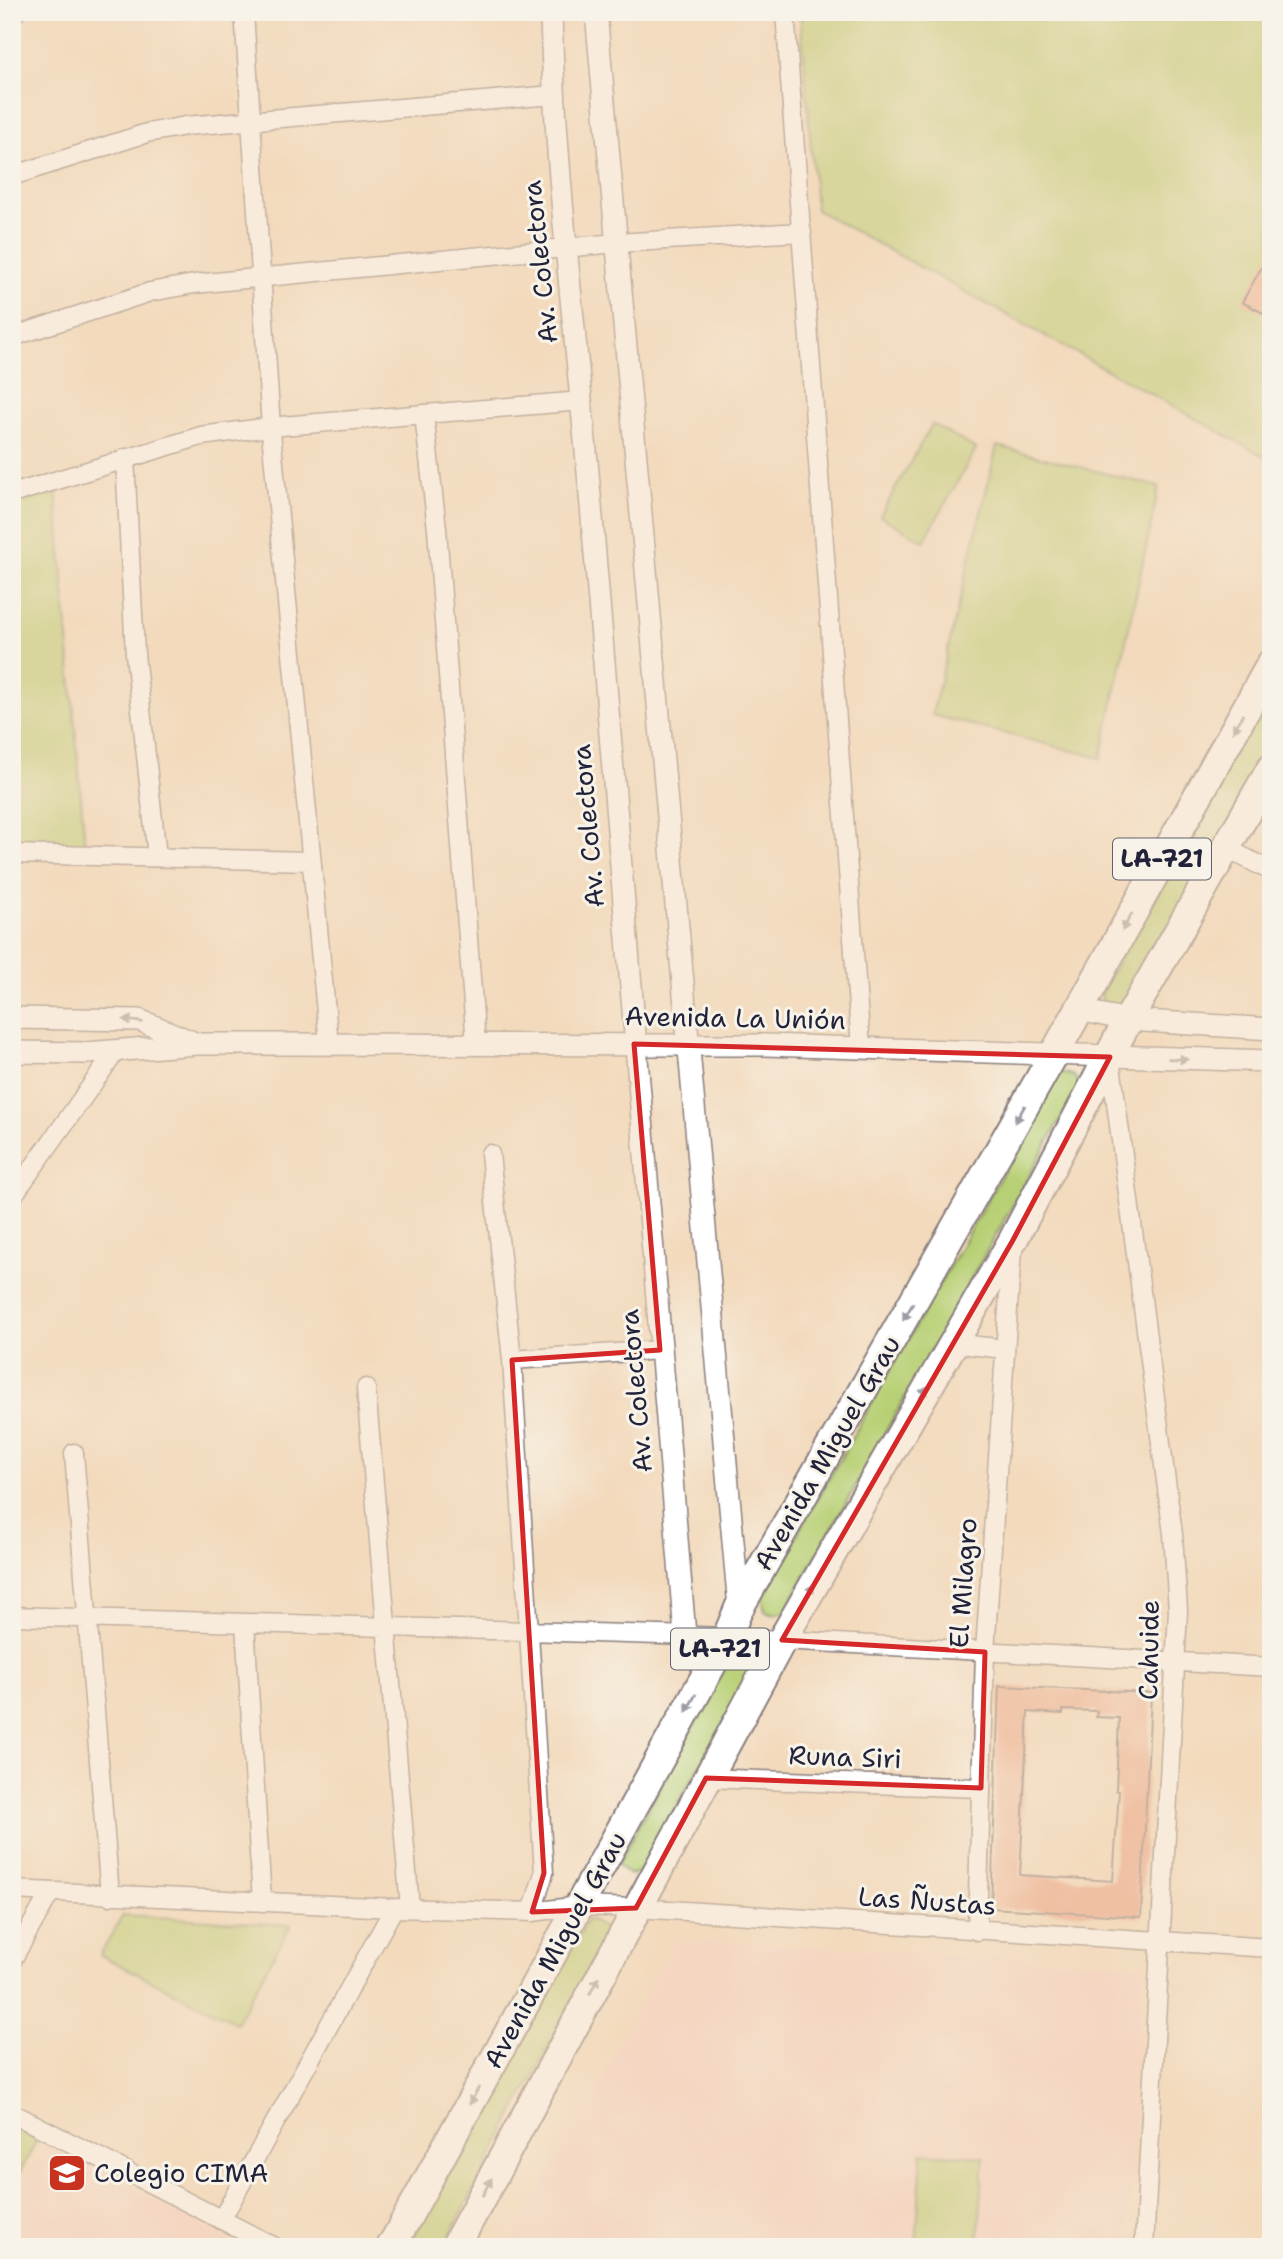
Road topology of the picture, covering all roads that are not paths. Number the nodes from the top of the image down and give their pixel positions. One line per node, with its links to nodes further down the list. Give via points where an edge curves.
1 (244, 12): 6 (street)
2 (551, 12): 5 (street, Av. Colectora)
3 (596, 12): 9 (street)
4 (785, 12): 8 (street)
5 (553, 95): 6 (street); 10 (street, Av. Colectora)
6 (254, 120): 7 (street, via 147,134); 11 (street)
7 (12, 176)
8 (802, 232): 9 (street); 34 (street)
9 (616, 243): 10 (street); 33 (street)
10 (566, 248): 11 (street); 13 (street, Av. Colectora)
11 (260, 276): 12 (street, via 150,292); 15 (street)
12 (12, 337)
13 (582, 401): 14 (street); 32 (street, Av. Colectora)
14 (424, 414): 15 (street); 31 (street)
15 (270, 427): 16 (street, via 201,436); 23 (street)
16 (125, 458): 17 (street); 22 (street, via 135,654)
17 (12, 494)
18 (1271, 664): 25 (main road, Avenida Miguel Grau / LA-721, one-way to 25)
19 (1271, 769): 20 (main road, Avenida Miguel Grau / LA-721)
20 (1226, 848): 24 (street); 27 (main road, Avenida Miguel Grau / LA-721)
21 (12, 854): 22 (street)
22 (157, 856): 23 (street)
23 (311, 861): 30 (street)
24 (1271, 872)
25 (1079, 1010): 27 (street); 37 (main road, Avenida Miguel Grau / LA-721)
26 (12, 1018): 29 (street, Avenida La Unión, one-way to 26, via 139,1020)
27 (1128, 1020): 28 (street); 38 (main road, Avenida Miguel Grau / LA-721)
28 (1271, 1029)
29 (197, 1044): 30 (street, Avenida La Unión); 35 (street, Avenida La Unión)
30 (329, 1044): 31 (street, Avenida La Unión)
31 (476, 1044): 32 (street, Avenida La Unión)
32 (634, 1044): 33 (street, Avenida La Unión); 45 (street, Av. Colectora)
33 (690, 1045): 34 (street, Avenida La Unión); 49 (street)
34 (861, 1048): 37 (street, Avenida La Unión)
35 (116, 1051): 36 (street, Avenida La Unión); 41 (street)
36 (12, 1052)
37 (1054, 1055): 38 (street, Avenida La Unión); 49 (main road, Avenida Miguel Grau / LA-721, one-way to 49)
38 (1110, 1057): 39 (street, Avenida La Unión, one-way to 39); 42 (main road, Avenida Miguel Grau / LA-721); 59 (street, Cahuide, via 1173,1534)
39 (1271, 1061)
40 (490, 1154): 46 (street)
41 (12, 1197)
42 (1013, 1240): 43 (main road, Avenida Miguel Grau / LA-721); 44 (street, El Milagro)
43 (951, 1343): 44 (street); 57 (main road, Avenida Miguel Grau / LA-721, one-way to 43)
44 (1005, 1349): 58 (street, El Milagro)
45 (660, 1350): 46 (street); 55 (street, Av. Colectora)
46 (512, 1360): 54 (street)
47 (366, 1388): 53 (street)
48 (74, 1453): 51 (street)
49 (739, 1608): 56 (main road, Avenida Miguel Grau / LA-721)
50 (12, 1616): 51 (street)
51 (88, 1618): 52 (street); 65 (street)
52 (245, 1623): 53 (street); 66 (street)
53 (386, 1626): 54 (street); 68 (street)
54 (530, 1631): 55 (street); 70 (street, via 544,1873)
55 (685, 1635): 56 (street)
56 (727, 1637): 57 (street); 67 (main road, Avenida Miguel Grau / LA-721, one-way to 67)
57 (782, 1640): 58 (street); 61 (main road, Avenida Miguel Grau / LA-721)
58 (985, 1652): 59 (street); 62 (street, El Milagro)
59 (1177, 1664): 60 (street); 72 (street, Cahuide)
60 (1271, 1667)
61 (706, 1778): 62 (street, Runa Siri); 69 (main road, Avenida Miguel Grau / LA-721)
62 (981, 1788): 71 (street, El Milagro)
63 (12, 1890): 64 (street, Las Ñustas)
64 (50, 1893): 65 (street, Las Ñustas); 74 (street)
65 (110, 1896): 66 (street, Las Ñustas)
66 (262, 1902): 68 (street, Las Ñustas)
67 (579, 1906): 69 (street, Las Ñustas); 70 (street, Las Ñustas); 78 (main road, Avenida Miguel Grau / LA-721, one-way to 78)
68 (402, 1908): 70 (street, Las Ñustas); 76 (street)
69 (636, 1908): 71 (street, Las Ñustas); 79 (main road, Avenida Miguel Grau / LA-721, one-way to 69)
70 (532, 1912)
71 (978, 1931): 72 (street, Las Ñustas)
72 (1160, 1941): 73 (street, Las Ñustas); 80 (street, Cahuide)
73 (1271, 1948)
74 (12, 1961)
75 (12, 2113): 76 (street)
76 (221, 2220): 77 (street)
77 (275, 2247)
78 (391, 2247)
79 (455, 2247)
80 (1144, 2247)

